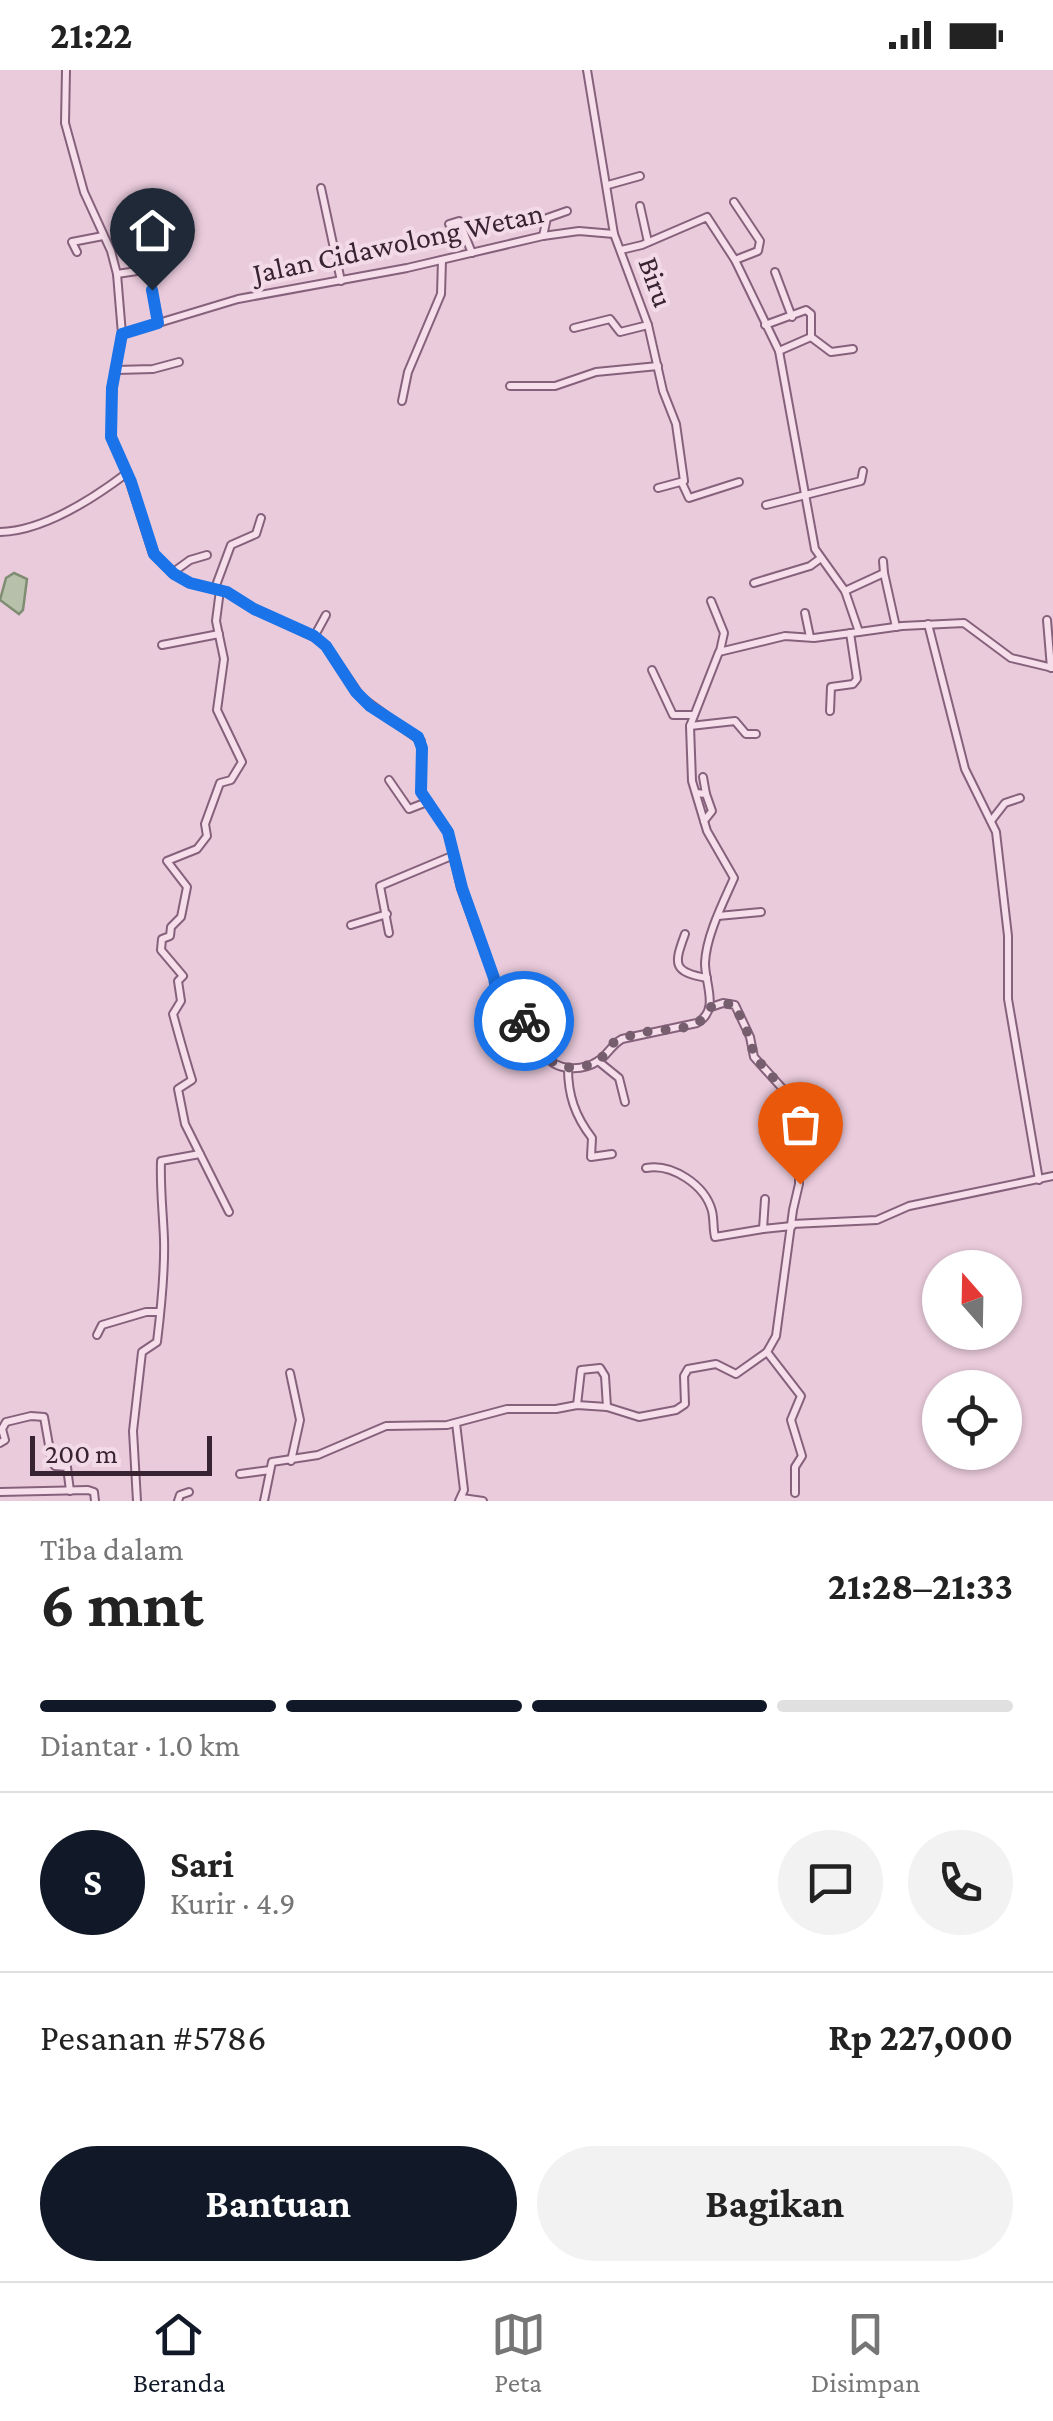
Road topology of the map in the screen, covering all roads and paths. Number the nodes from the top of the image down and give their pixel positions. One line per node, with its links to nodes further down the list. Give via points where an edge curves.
1 (66, 70): 11 (street, via 65,123)
2 (588, 70): 4 (street, Biru)
3 (640, 176): 4 (street)
4 (608, 185): 10 (street, Biru)
5 (320, 188): 22 (street)
6 (734, 202): 18 (street, via 760,241 758,250)
7 (640, 206): 13 (street)
8 (567, 211): 12 (street, via 547,218)
9 (449, 224): 16 (street, via 460,220)
10 (614, 234): 12 (street, Jalan Cidawolong Wetan); 14 (street, Biru)
11 (103, 236): 15 (street, via 72,242); 21 (street)
12 (544, 236): 16 (street, Jalan Cidawolong Wetan)
13 (648, 242): 14 (street); 18 (street, via 706,217)
14 (621, 250): 26 (street, Biru)
15 (76, 252)
16 (472, 252): 17 (street, Jalan Cidawolong Wetan)
17 (442, 260): 22 (street, Jalan Cidawolong Wetan); 37 (street, via 442,294)
18 (735, 260): 27 (street)
19 (150, 269): 21 (street)
20 (775, 272): 24 (street)
21 (117, 274): 29 (street)
22 (340, 280): 25 (street, Jalan Cidawolong Wetan)
23 (152, 290): 25 (street)
24 (792, 317): 27 (street); 30 (street, via 809,311)
25 (158, 323): 29 (street, Jalan Cidawolong Wetan)
26 (648, 325): 28 (street, via 620,332 604,319); 34 (street, Biru)
27 (765, 325): 32 (street)
28 (574, 328)
29 (122, 334): 35 (street)
30 (811, 337): 31 (street, via 830,352); 32 (street)
31 (854, 349)
32 (779, 351): 43 (street)
33 (179, 362): 35 (street)
34 (658, 366): 36 (street, via 596,372 555,386); 40 (street, Biru, via 680,438)
35 (116, 370): 39 (street, via 111,437)
36 (510, 386)
37 (402, 401)
38 (862, 471): 43 (street, via 861,480)
39 (128, 473): 46 (street, via 90,500); 50 (street, via 154,554)
40 (682, 482): 41 (street, via 689,498); 42 (street)
41 (738, 482)
42 (658, 488)
43 (804, 495): 44 (street); 48 (street)
44 (766, 505)
45 (261, 518): 53 (street, via 256,534 231,545)
46 (0, 532)
47 (207, 555): 50 (street)
48 (821, 557): 52 (street); 54 (street)
49 (883, 561): 51 (street)
50 (172, 573): 53 (street)
51 (884, 573): 54 (street); 60 (street)
52 (754, 583)
53 (218, 589): 62 (street); 63 (street)
54 (845, 591): 61 (street)
55 (710, 601): 66 (street, via 724,631)
56 (805, 613): 64 (street)
57 (326, 615): 63 (street)
58 (1047, 620): 67 (street)
59 (928, 624): 60 (street); 67 (street, via 964,623 1012,658); 80 (street, via 964,769)
60 (896, 626): 61 (street)
61 (854, 633): 64 (street); 69 (street, via 857,679 832,687)
62 (219, 634): 65 (street); 95 (street, via 224,659 216,710 242,762 220,784 200,848 167,861 187,886 181,917 161,950 183,976 181,1001 172,1014 192,1080 178,1092)
63 (314, 636): 78 (street, via 360,697 421,741 420,786)
64 (810, 637): 66 (street, via 785,636)
65 (162, 644)
66 (719, 652): 70 (street)
67 (1052, 668)
68 (652, 670): 70 (street, via 673,716)
69 (830, 711)
70 (693, 715): 71 (street)
71 (690, 726): 72 (street, via 735,721 746,734); 75 (street)
72 (756, 734)
73 (704, 777): 76 (street)
74 (389, 780): 78 (street, via 409,809)
75 (696, 794): 76 (street); 79 (street)
76 (706, 794): 79 (street, via 712,814)
77 (1020, 798): 80 (street, via 1004,803)
78 (427, 802): 81 (street, via 446,828)
79 (704, 820): 84 (street, via 734,876)
80 (991, 821): 99 (street, via 1008,936 1008,999)
81 (454, 855): 83 (street, via 382,884); 89 (street)
82 (761, 912): 84 (street)
83 (387, 914): 85 (street); 86 (street)
84 (718, 916): 88 (street)
85 (351, 925)
86 (389, 934)
87 (685, 934): 88 (street, via 679,967)
88 (706, 978): 91 (street)
89 (496, 985): 90 (street); 93 (street, via 502,1016 535,1023 549,1058)
90 (541, 992)
91 (711, 1007): 92 (street, via 697,1023 622,1039); 102 (street, via 735,1005 754,1056 792,1099 790,1138 800,1184)
92 (598, 1061): 93 (street); 94 (street, via 619,1078)
93 (568, 1068): 96 (street, via 570,1098 592,1138 590,1156)
94 (626, 1102)
95 (200, 1154): 101 (street); 104 (street, via 160,1162)
96 (612, 1154)
97 (646, 1168): 103 (street, via 684,1176 711,1208 715,1237)
98 (1053, 1176): 99 (street)
99 (1039, 1180): 102 (street, via 910,1206 877,1220)
100 (765, 1199): 103 (street)
101 (229, 1212)
102 (792, 1226): 103 (street); 106 (street)
103 (763, 1229)
104 (160, 1312): 105 (street, via 102,1325); 121 (street, via 158,1342 142,1352 135,1410)
105 (97, 1334)
106 (768, 1352): 109 (street, via 736,1374 716,1364 688,1369 680,1409 639,1417); 118 (street, via 801,1396 790,1420 802,1456)
107 (290, 1374): 112 (street, via 300,1420)
108 (577, 1404): 109 (street); 109 (street, via 581,1370 600,1368); 110 (street, via 507,1409)
109 (607, 1407)
110 (456, 1424): 112 (street, via 386,1426); 119 (street)
111 (0, 1443): 115 (street, via 4,1424 44,1416 52,1462 66,1467)
112 (291, 1460): 113 (street, via 272,1462)
113 (270, 1470): 114 (street); 123 (street)
114 (240, 1474)
115 (70, 1491): 116 (street); 120 (street, via 91,1490)
116 (0, 1492)
117 (189, 1492): 122 (street)
118 (796, 1493)
119 (461, 1500): 124 (street)
120 (95, 1501)
121 (137, 1501)
122 (178, 1501)
123 (264, 1501)
124 (482, 1501)

